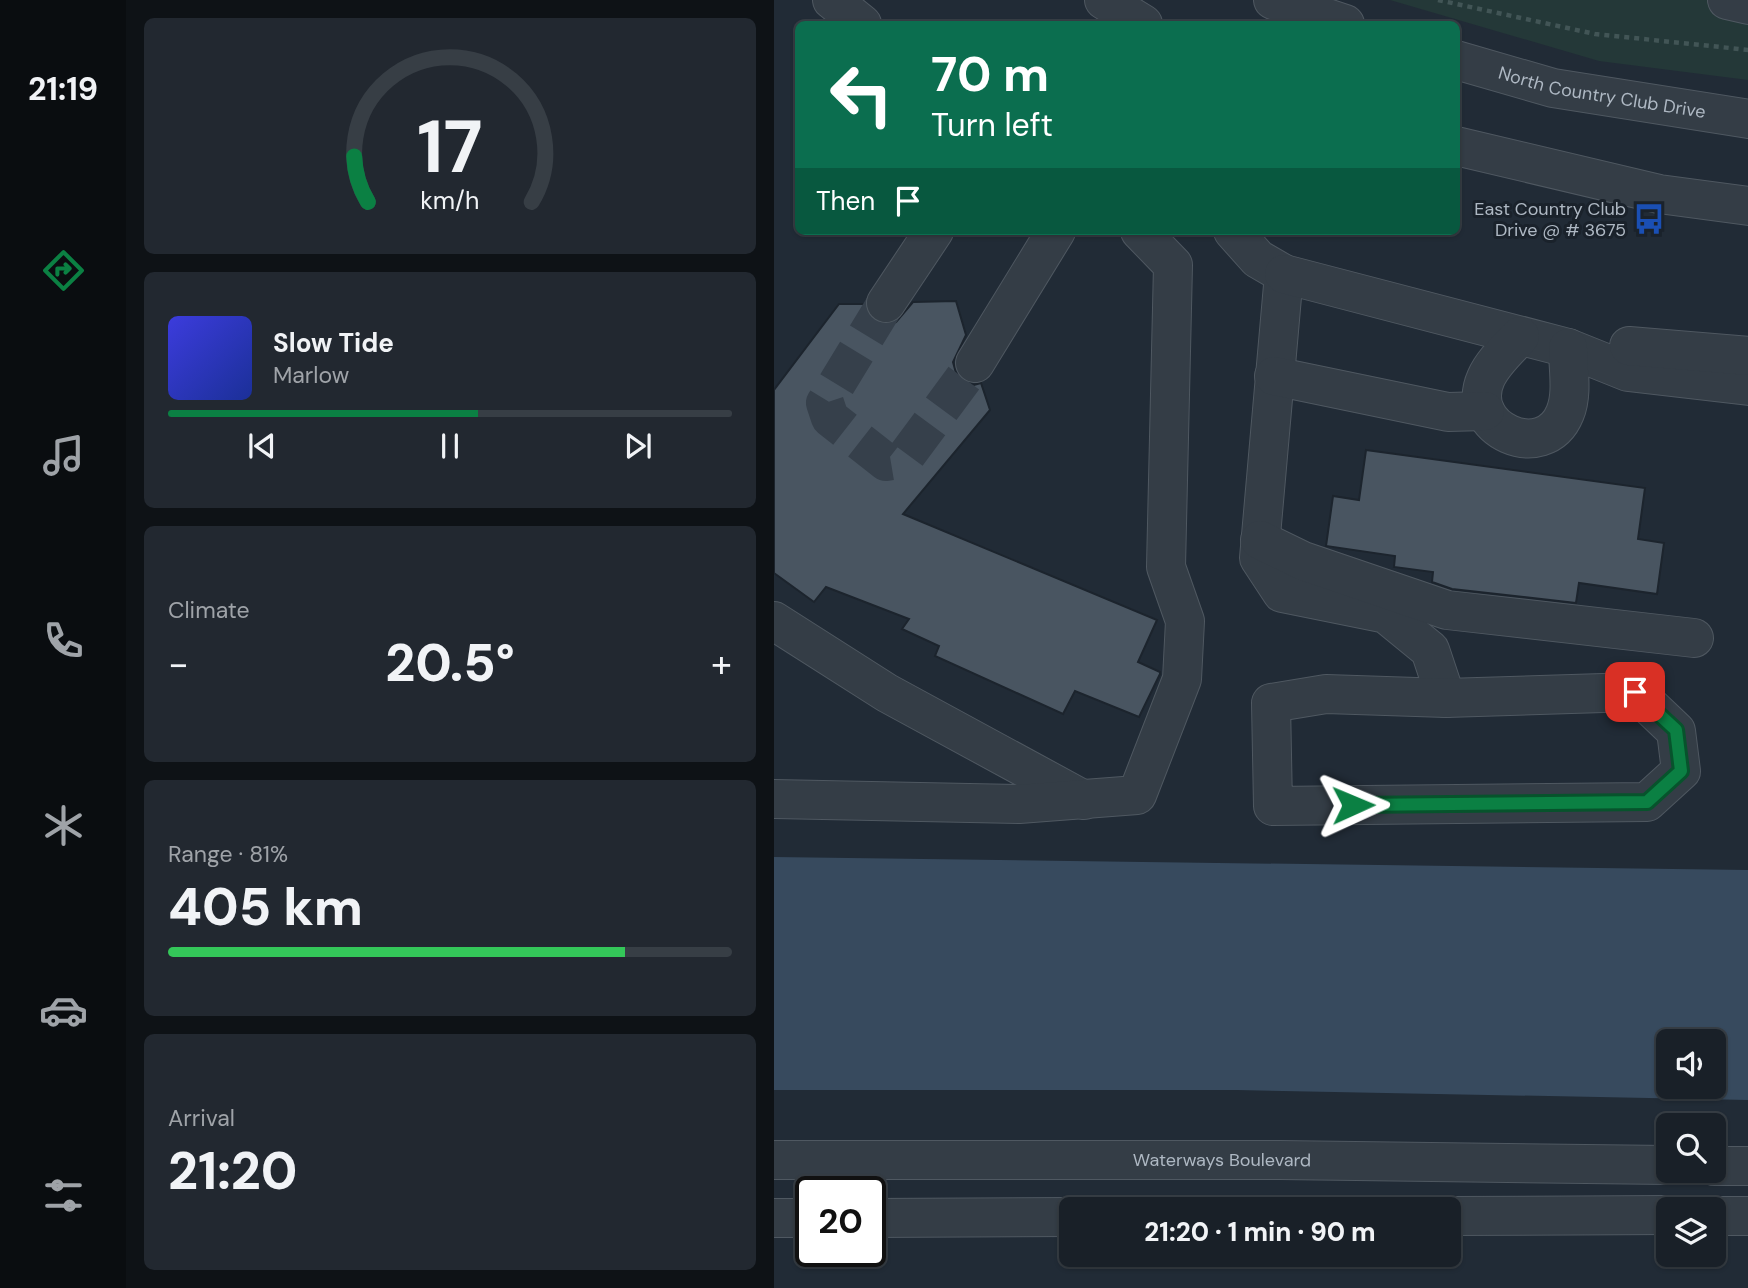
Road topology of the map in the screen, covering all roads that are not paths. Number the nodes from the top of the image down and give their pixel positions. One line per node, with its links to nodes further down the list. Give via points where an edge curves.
1 (832, 0): 5 (street)
2 (1273, 0): 6 (street)
3 (1727, 0): 4 (street)
4 (1749, 5)
5 (858, 21)
6 (1336, 21)
7 (1460, 61): 8 (street, North Country Club Drive, via 1553,88)
8 (1749, 119)
9 (1460, 147): 10 (street, via 1659,194)
10 (1749, 206)
11 (931, 235): 16 (street)
12 (1054, 235): 19 (street)
13 (1144, 235): 28 (street, via 1173,265 1166,566 1185,621 1182,679 1137,795)
14 (1237, 235): 15 (street, via 1258,259)
15 (1284, 274): 17 (street); 20 (street)
16 (886, 303)
17 (1520, 335): 18 (street); 22 (street, via 1484,381)
18 (1568, 348): 21 (street, via 1628,372); 22 (street, via 1569,403 1556,427 1531,439 1517,438 1493,424)
19 (975, 363)
20 (1274, 376): 22 (street, via 1448,412); 23 (street)
21 (1748, 377)
22 (1485, 411)
23 (1260, 541): 25 (street, via 1303,561 1447,610); 26 (street, via 1259,558 1282,593 1386,614 1430,650)
24 (774, 621): 28 (street, via 887,693)
25 (1694, 638)
26 (1446, 698): 26 (street, via 1326,694 1271,703 1273,806 1647,802 1681,771 1676,730 1635,692)
27 (774, 799): 28 (street, via 1019,804)
28 (1084, 800)
29 (774, 1160): 30 (street, Waterways Boulevard)
30 (1656, 1165)
31 (1726, 1166): 32 (street)
32 (1749, 1166)
33 (1656, 1215): 34 (street)
34 (1461, 1216)
35 (1726, 1216): 36 (street)
36 (1749, 1216)
37 (1059, 1217): 39 (street)
38 (795, 1218): 40 (street)
39 (886, 1218)
40 (774, 1219)

